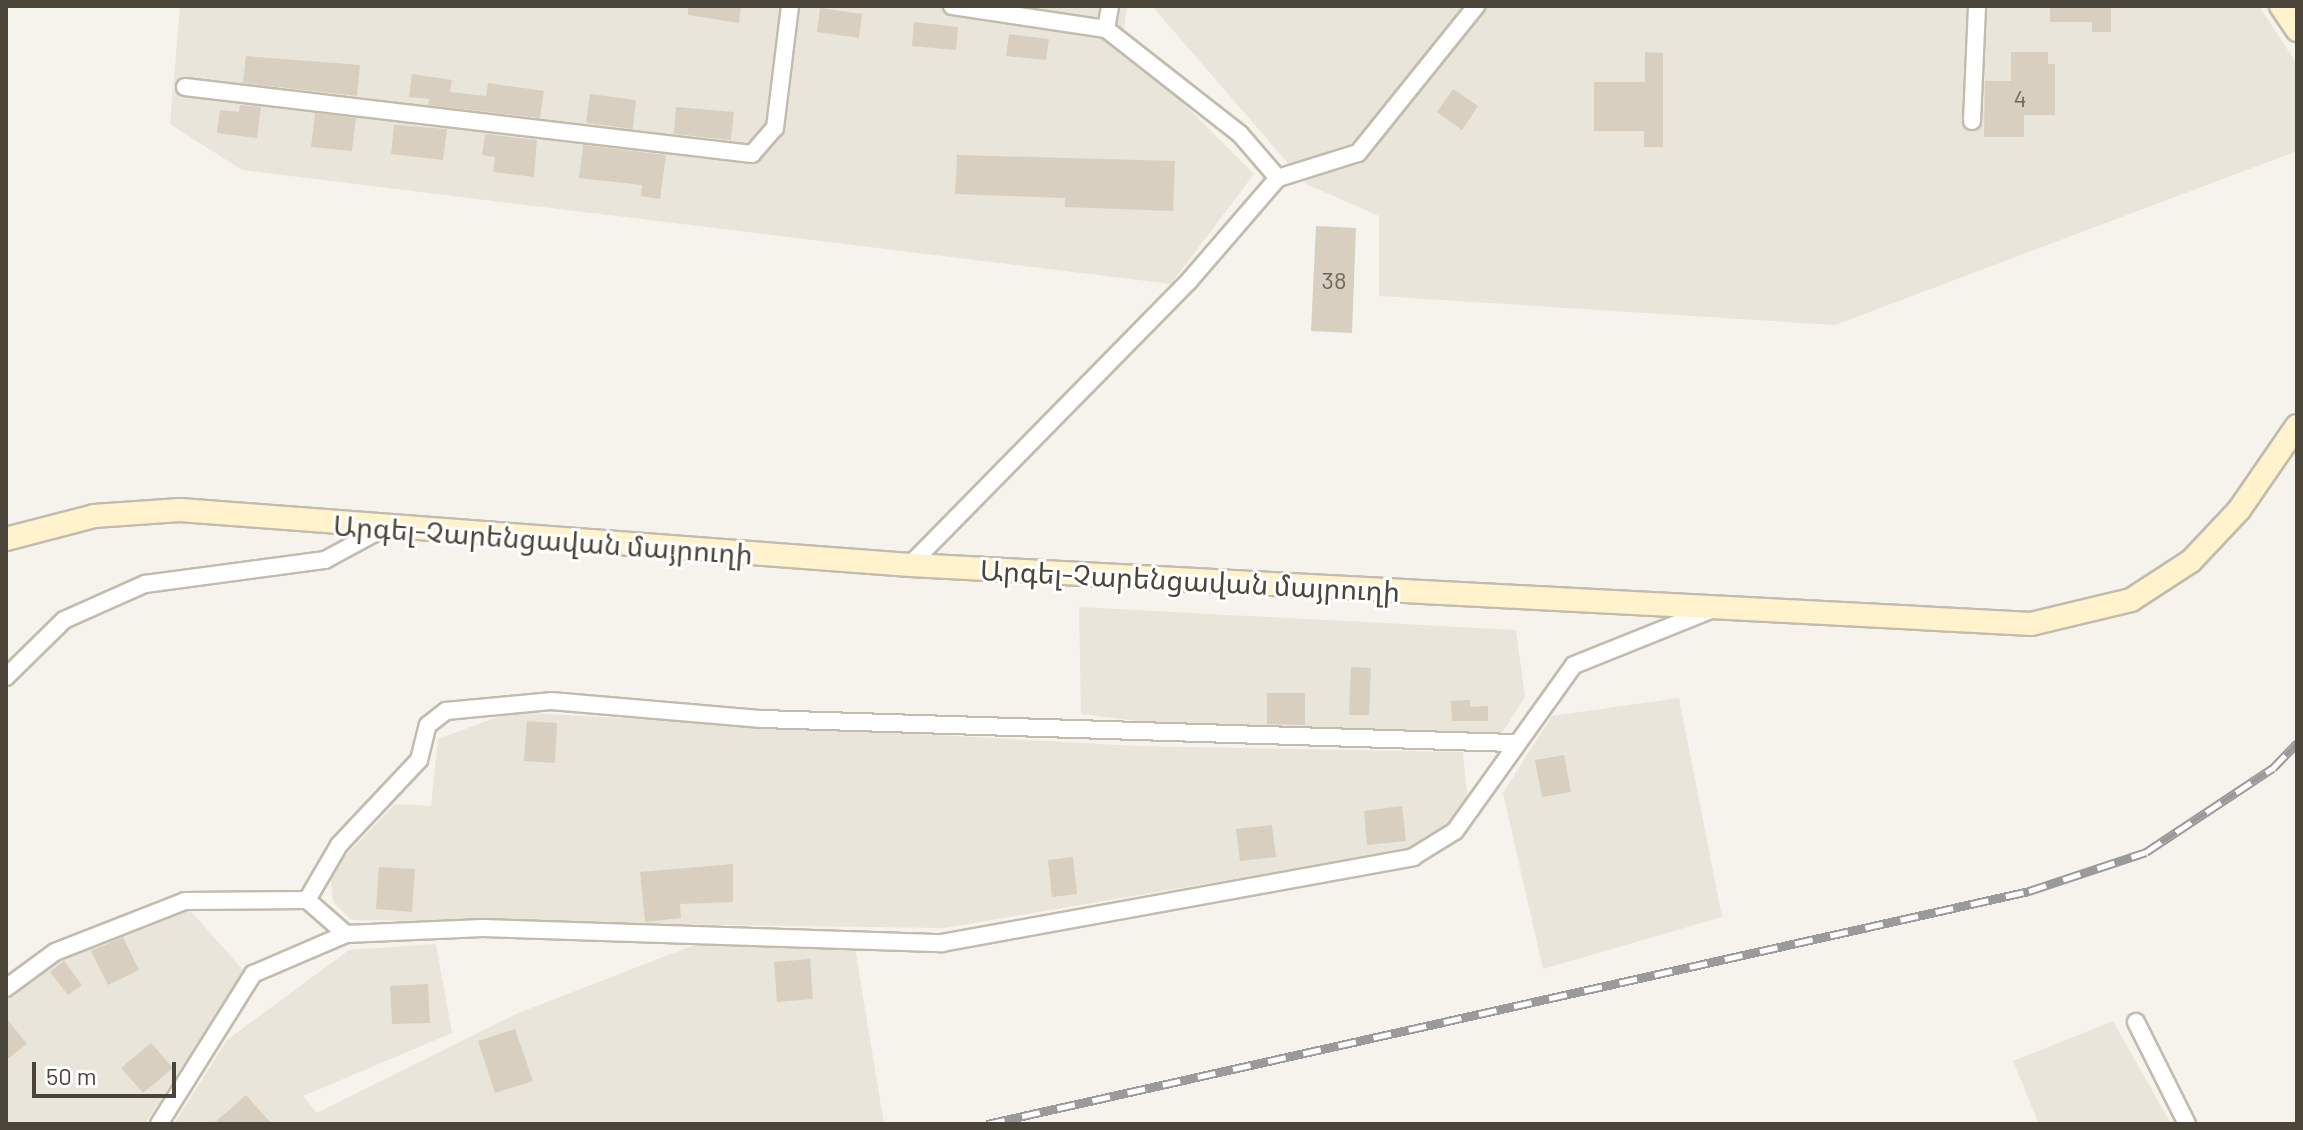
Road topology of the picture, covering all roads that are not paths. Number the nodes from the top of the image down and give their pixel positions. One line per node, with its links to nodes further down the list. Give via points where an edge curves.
1 (790, 6): 9 (street, via 775,128 752,154)
2 (952, 6): 7 (street)
3 (1110, 6): 7 (street)
4 (1476, 6): 11 (street, via 1358,153)
5 (1977, 6): 10 (street)
6 (2281, 6): 8 (main road)
7 (1106, 29): 11 (street, via 1240,134)
8 (2297, 30)
9 (185, 87)
10 (1972, 121)
11 (1278, 178): 15 (street, via 1189,281)
12 (2297, 426): 16 (main road, Արգել-Չարենցավան մայրուղի, via 2239,510 2191,561 2131,600 2097,613 2031,624)
13 (382, 529): 14 (main road, Արգել-Չարենցավան մայրուղի, via 180,510 94,516); 15 (main road, Արգել-Չարենցավան մայրուղի); 17 (street, via 325,560 145,584 64,620)
14 (6, 539)
15 (910, 565): 16 (main road, Արգել-Չարենցավան մայրուղի)
16 (1716, 608): 18 (street, via 1574,665)
17 (6, 677)
18 (1514, 743): 19 (street, via 778,720 551,701 446,711 428,725 419,760 339,845); 20 (street, via 1455,831 1413,857 942,943 483,928)
19 (307, 900): 20 (street); 21 (street, via 185,901 55,952)
20 (346, 934): 23 (street, via 253,974)
21 (6, 988)
22 (2136, 1022): 24 (street)
23 (159, 1124)
24 (2187, 1124)

